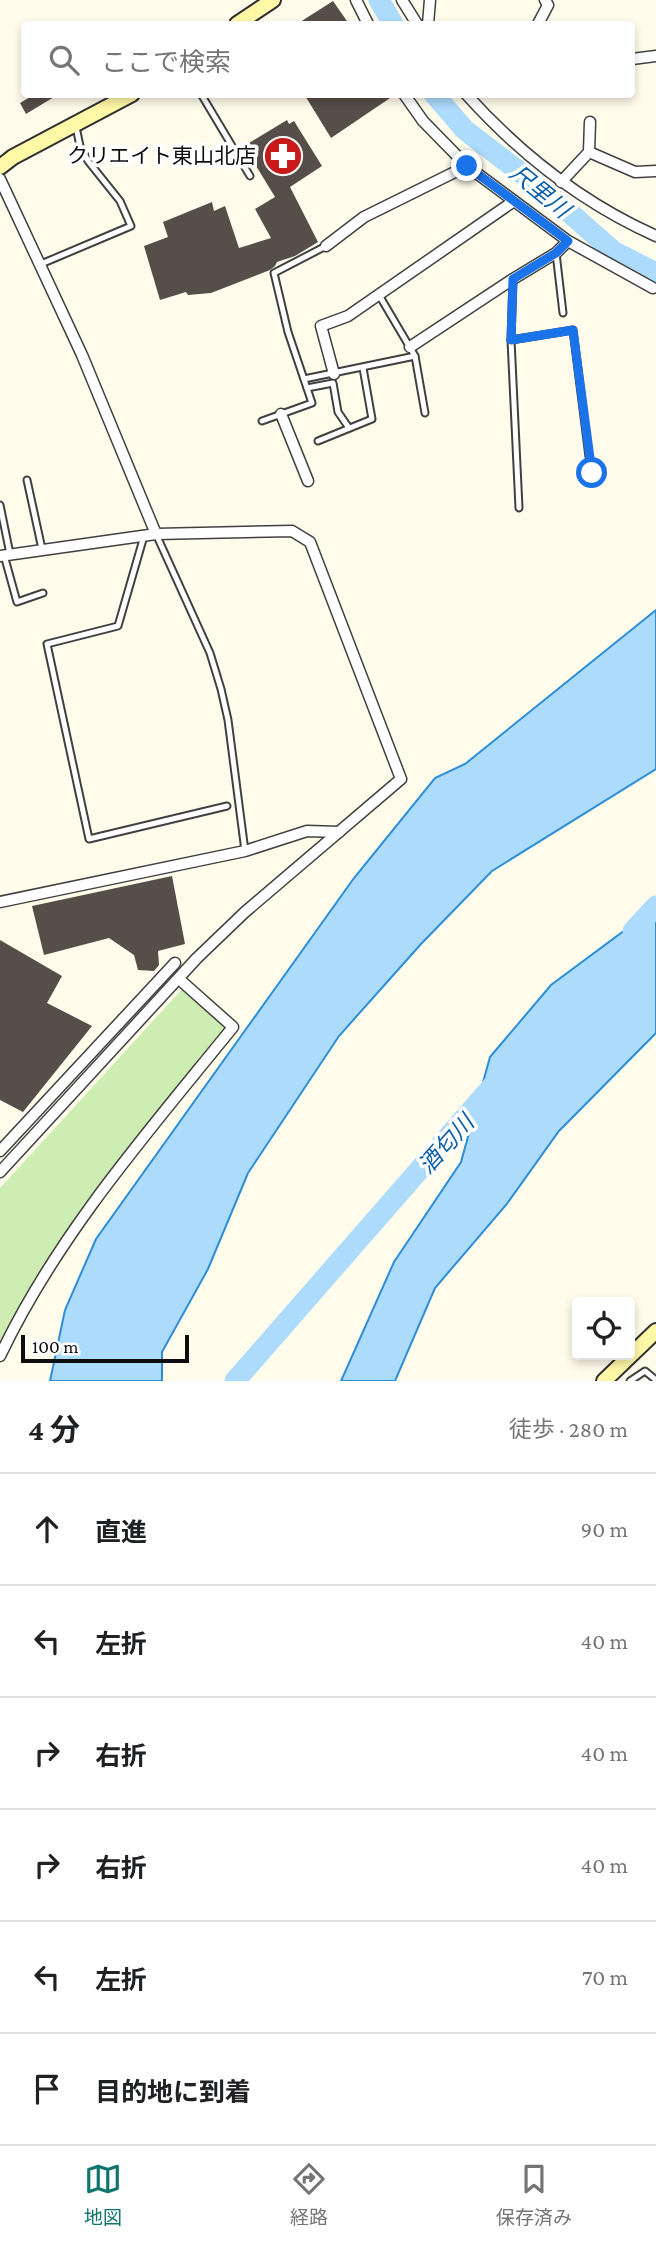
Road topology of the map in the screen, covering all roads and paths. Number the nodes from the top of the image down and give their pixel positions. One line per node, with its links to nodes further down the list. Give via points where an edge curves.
1 (273, 0): 6 (main road)
2 (356, 0): 7 (street)
3 (402, 0): 8 (street)
4 (430, 0): 9 (street)
5 (545, 0): 10 (street, via 548,5)
6 (242, 21)
7 (366, 21)
8 (415, 21)
9 (428, 21)
10 (540, 21)
11 (656, 56): 12 (street)
12 (635, 60)
13 (125, 98): 18 (main road)
14 (203, 98): 23 (lane)
15 (407, 98): 20 (street)
16 (470, 98): 25 (street)
17 (590, 122): 19 (street)
18 (76, 125): 21 (main road); 31 (lane, via 88,162 120,201 131,226)
19 (589, 152): 22 (street, via 635,172); 25 (street)
20 (467, 166): 26 (street); 29 (street, via 364,217)
21 (0, 167)
22 (656, 171)
23 (250, 176)
24 (0, 179): 31 (street)
25 (561, 182): 27 (street, via 626,223)
26 (514, 201): 28 (street); 34 (street)
27 (656, 236)
28 (568, 241): 30 (street); 33 (street)
29 (326, 246): 40 (lane, via 274,273)
30 (556, 253): 32 (street); 35 (lane)
31 (41, 264): 52 (street)
32 (513, 279): 36 (lane); 37 (street)
33 (653, 288)
34 (379, 295): 37 (lane); 39 (street, via 348,316 321,326)
35 (563, 313)
36 (511, 340): 47 (lane, via 573,330); 51 (lane)
37 (413, 352): 38 (lane); 42 (lane)
38 (363, 368): 39 (lane); 45 (lane, via 372,419)
39 (334, 374): 40 (lane)
40 (304, 379): 41 (lane)
41 (307, 388): 43 (lane, via 312,403); 45 (lane, via 333,383 338,412)
42 (425, 413)
43 (281, 414): 44 (lane); 49 (street)
44 (262, 421)
45 (349, 428): 46 (lane)
46 (318, 441)
47 (592, 473)
48 (27, 480): 54 (lane)
49 (307, 481)
50 (0, 505): 55 (lane)
51 (519, 508)
52 (156, 534): 53 (street); 58 (street, via 292,531 310,541 401,779); 59 (lane, via 210,653 221,689)
53 (144, 536): 54 (street); 57 (lane, via 118,626 47,644 89,839)
54 (41, 549): 55 (street)
55 (5, 555): 56 (lane, via 17,601)
56 (43, 593)
57 (227, 806)
58 (340, 832): 59 (street, via 307,831); 62 (street, via 246,912)
59 (244, 851): 60 (street)
60 (0, 902)
61 (176, 962): 63 (street)
62 (179, 979): 64 (street); 66 (street, via 233,1027 94,1201 61,1248)
63 (0, 1151)
64 (0, 1172)
65 (656, 1331): 67 (main road)
66 (0, 1356)
67 (608, 1380)
68 (656, 1380): 69 (lane, via 645,1371)
69 (629, 1381)

